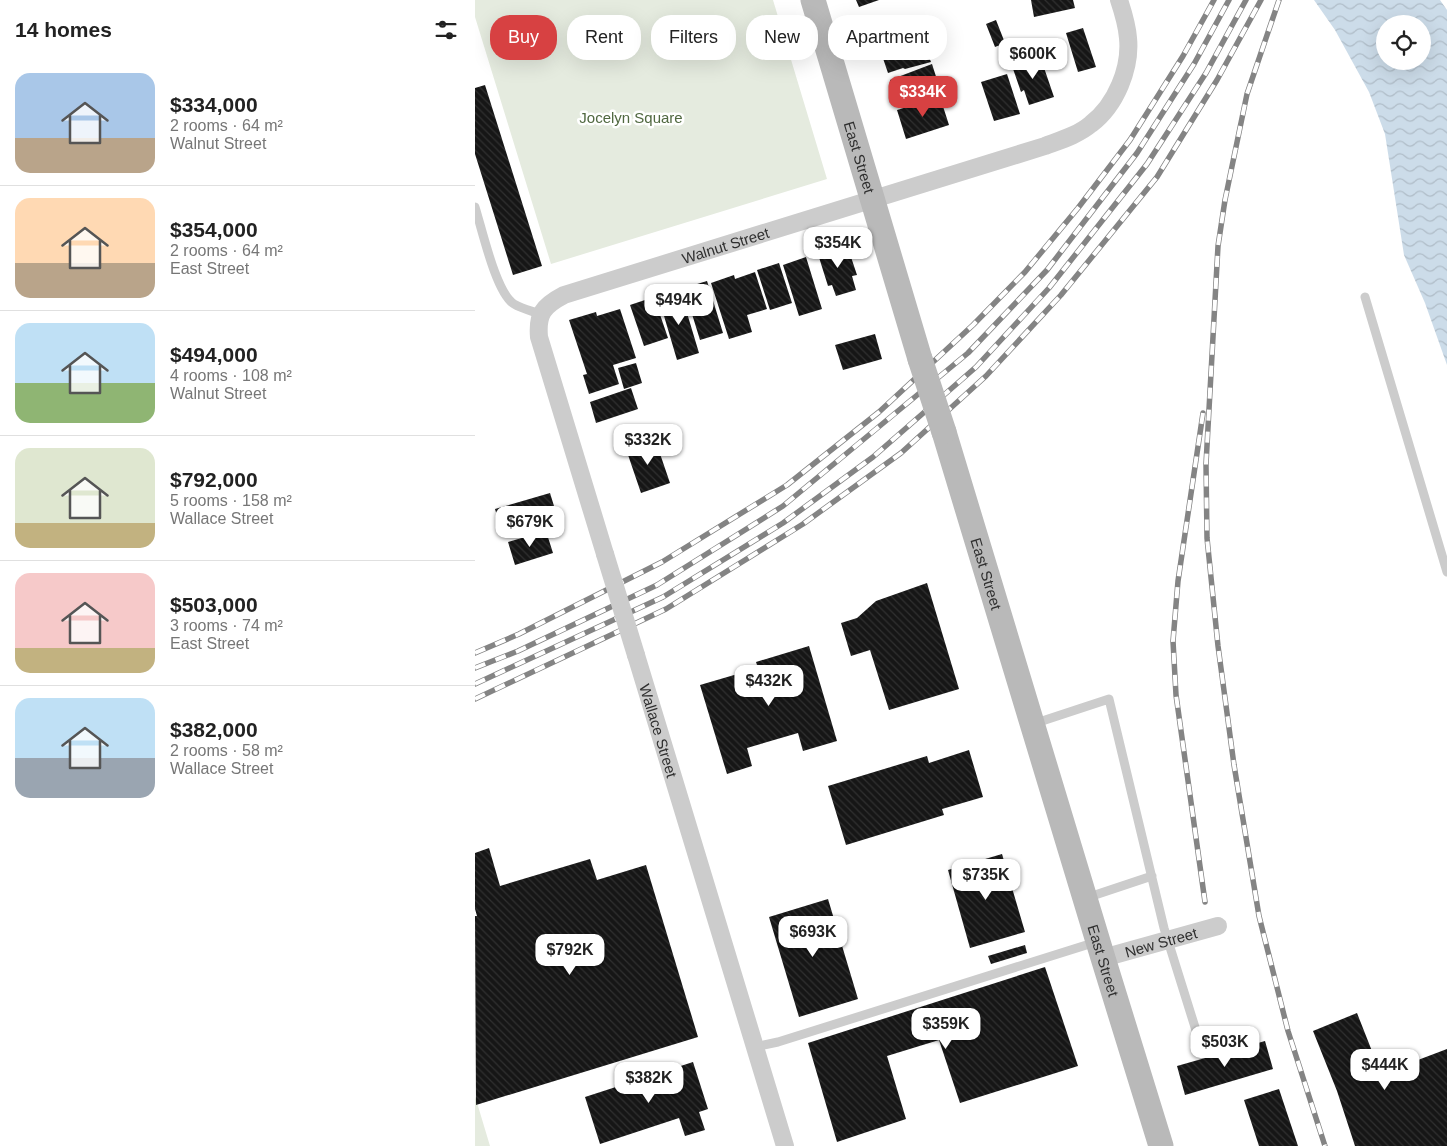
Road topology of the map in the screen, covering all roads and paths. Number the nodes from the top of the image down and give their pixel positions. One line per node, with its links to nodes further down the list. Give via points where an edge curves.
1 (813, 0): 3 (main road, East Street)
2 (1119, 0): 3 (street, Walnut Street, via 1128,38 1127,64 1108,106 1091,124 1069,137)
3 (873, 199): 6 (street, Walnut Street, via 563,295); 8 (main road, East Street, bridge)
4 (475, 207): 6 (lane, via 498,281 507,297 513,304)
5 (1365, 297): 7 (lane)
6 (540, 314): 15 (street, Wallace Street, bridge, via 539,337)
7 (1447, 572)
8 (1032, 724): 9 (lane, via 1109,699); 10 (main road, East Street)
9 (1152, 876): 10 (lane); 12 (lane)
10 (1085, 898): 13 (main road, East Street)
11 (1218, 926): 12 (street, New Street)
12 (1168, 940): 13 (street, New Street); 14 (lane)
13 (1101, 950): 15 (lane); 17 (main road, East Street)
14 (1199, 1040)
15 (755, 1047): 16 (street, Wallace Street)
16 (785, 1146)
17 (1161, 1146)

